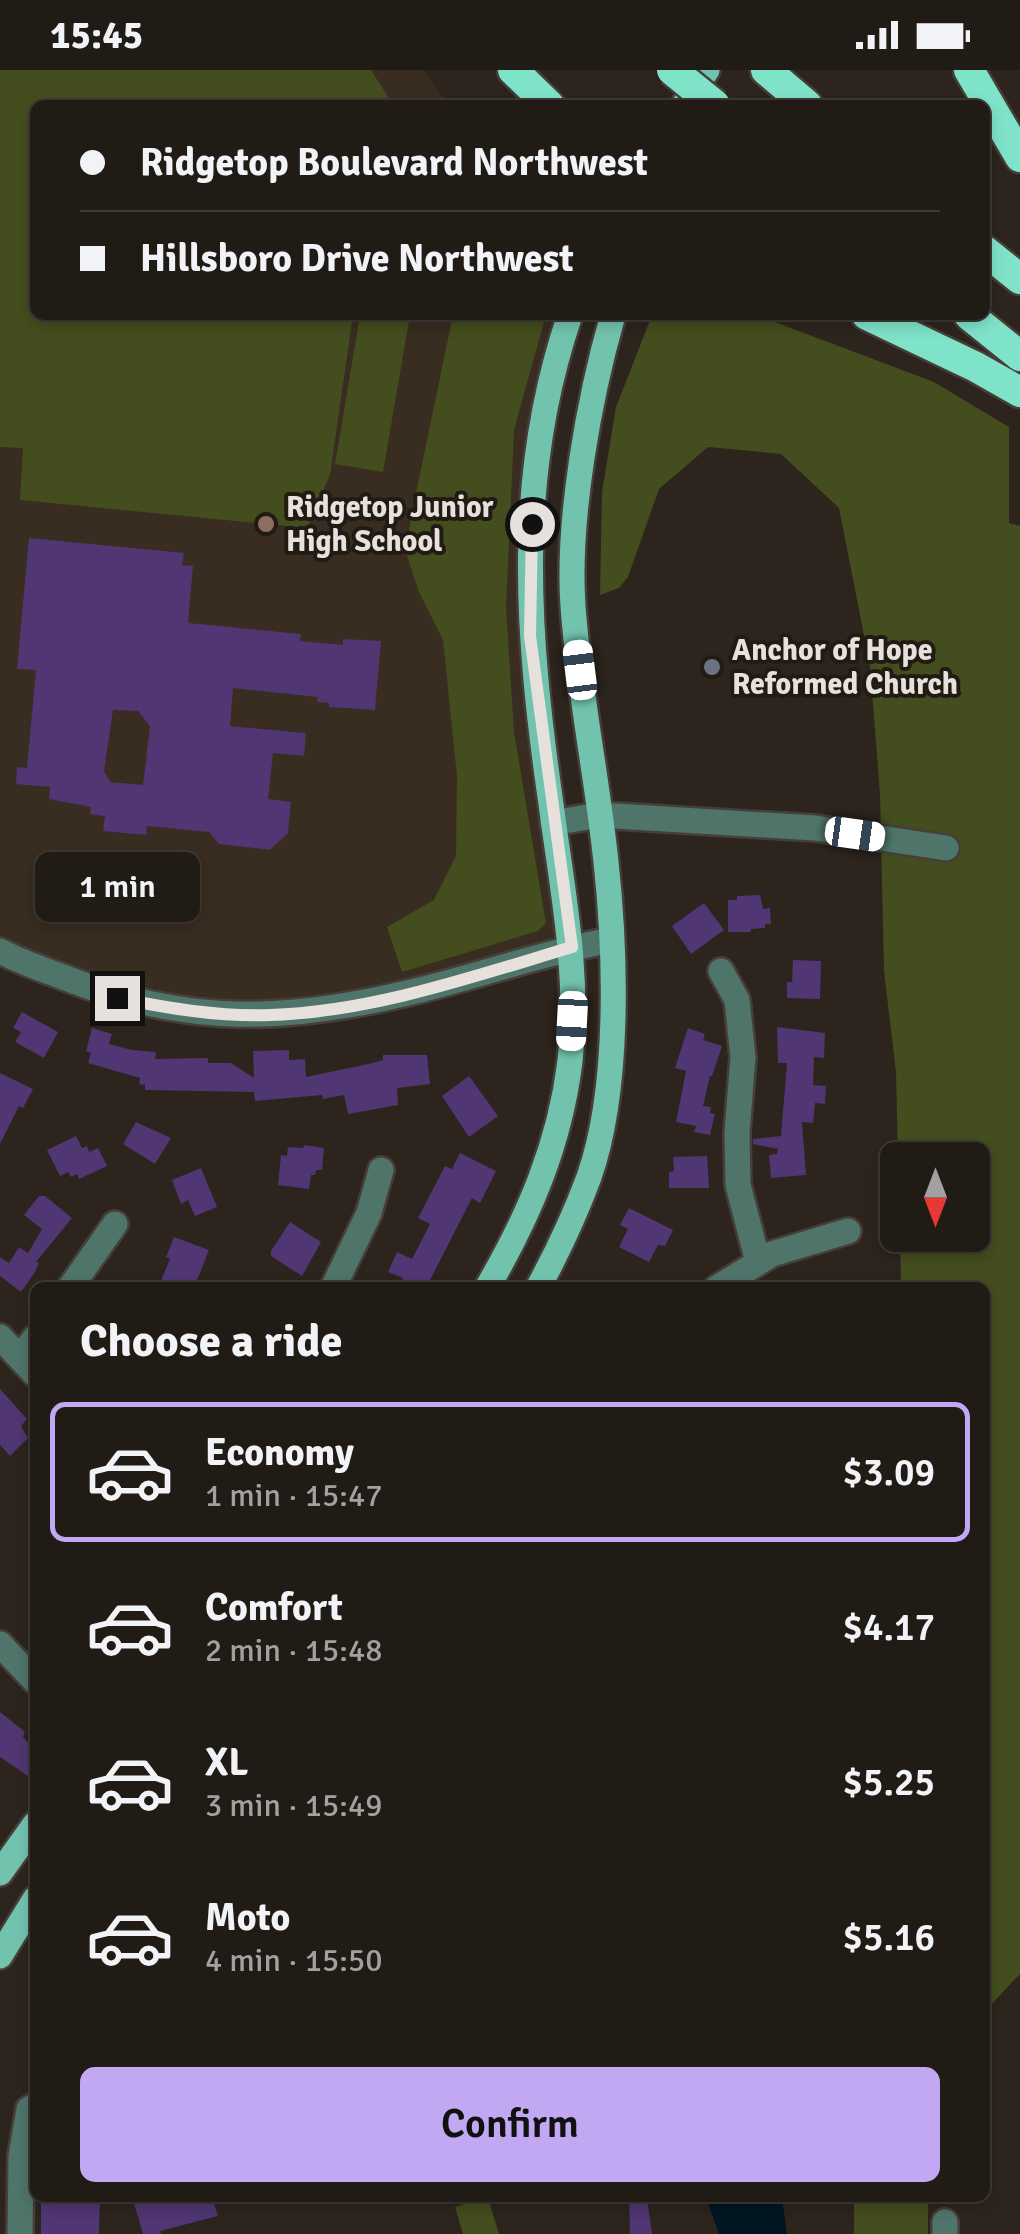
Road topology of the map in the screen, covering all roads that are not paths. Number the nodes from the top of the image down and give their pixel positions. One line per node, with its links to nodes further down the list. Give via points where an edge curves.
1 (513, 70): 6 (highway)
2 (672, 70): 8 (highway, bridge)
3 (707, 70): 7 (main road)
4 (969, 70): 10 (highway)
5 (773, 75): 9 (highway)
6 (543, 100)
7 (687, 100)
8 (710, 100)
9 (801, 100)
10 (987, 100)
11 (990, 106): 12 (highway)
12 (1020, 157)
13 (990, 255): 14 (highway)
14 (1020, 279)
15 (569, 320): 22 (main road, via 540,434 530,554 530,636)
16 (612, 320): 21 (main road, via 574,536 573,604)
17 (877, 320): 20 (highway)
18 (975, 320): 19 (highway)
19 (1020, 356)
20 (1020, 392)
21 (599, 815): 22 (street); 23 (street, via 814,828); 24 (main road)
22 (553, 823): 25 (main road)
23 (946, 848)
24 (611, 940): 25 (street); 35 (main road, via 611,1038 598,1142)
25 (572, 947): 26 (street, via 349,1006 272,1015 202,1014 117,998); 34 (main road, via 570,1058 559,1123 526,1218)
26 (3, 961)
27 (721, 971): 31 (street, via 738,1000 738,1184)
28 (381, 1170): 33 (street, via 369,1214)
29 (115, 1224): 32 (street)
30 (848, 1231): 31 (street)
31 (758, 1262): 36 (street)
32 (74, 1282)
33 (335, 1282)
34 (490, 1282)
35 (541, 1282)
36 (726, 1282)
37 (0, 1336): 38 (street)
38 (30, 1357)
39 (0, 1644): 40 (street)
40 (30, 1676)
41 (30, 1831): 42 (main road)
42 (0, 1873)
43 (30, 1907): 44 (main road)
44 (0, 1956)
45 (30, 2108): 46 (street, via 21,2156)
46 (20, 2234)

